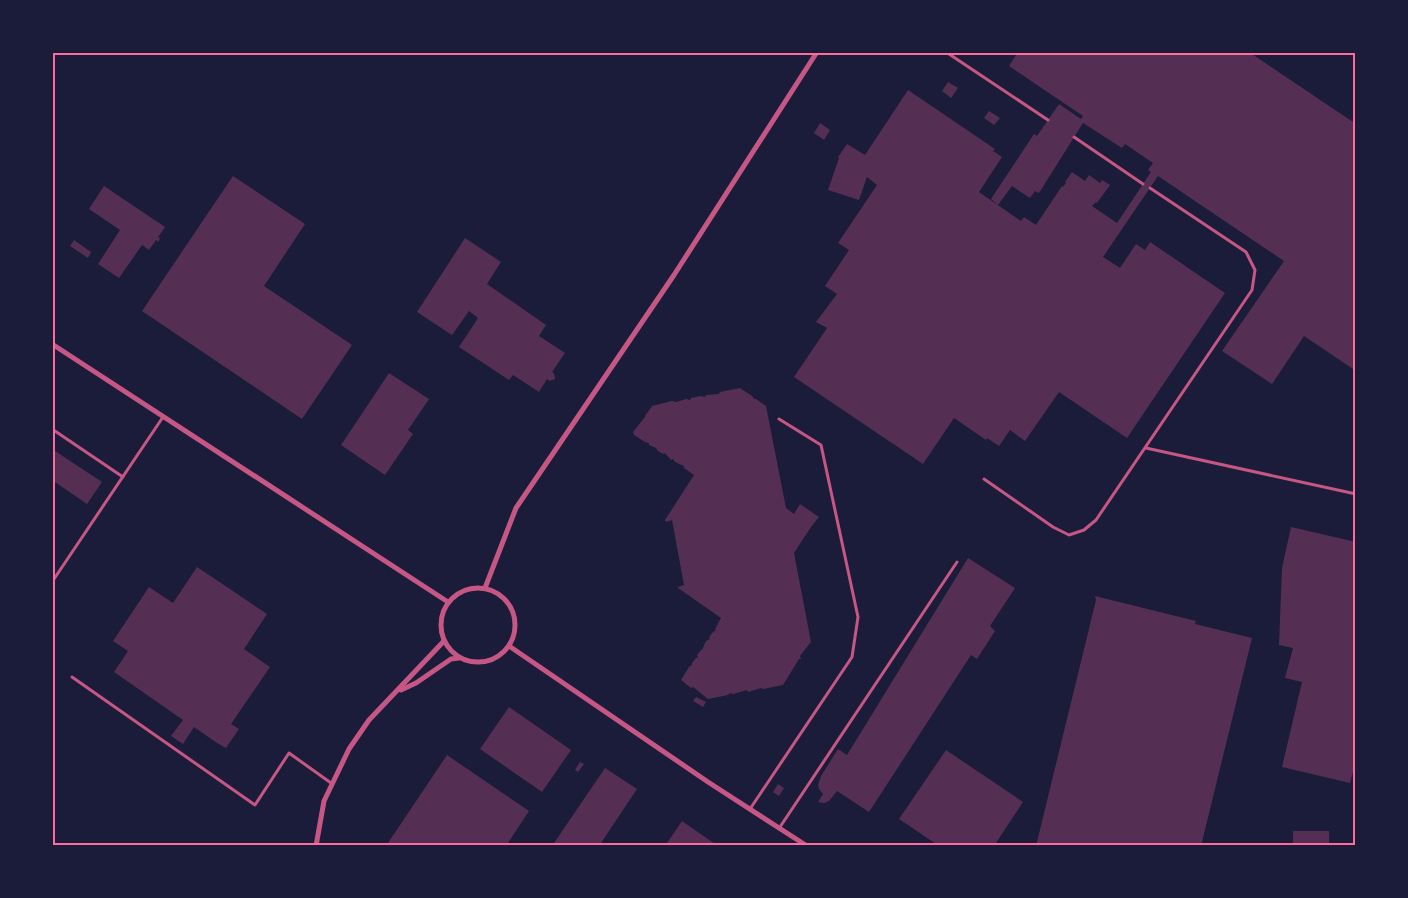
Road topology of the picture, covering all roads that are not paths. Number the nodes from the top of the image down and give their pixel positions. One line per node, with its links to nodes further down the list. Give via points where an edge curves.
1 (818, 52): 17 (street, via 674,275 516,508)
2 (946, 52): 3 (lane)
3 (1048, 120)
4 (1074, 137): 5 (lane)
5 (1143, 184)
6 (1150, 188): 11 (lane, via 1246,252 1255,270 1252,290)
7 (52, 344): 8 (street)
8 (163, 417): 12 (lane); 18 (street)
9 (779, 419): 25 (lane, via 820,445 858,617 852,657)
10 (52, 429): 12 (lane)
11 (1146, 447): 13 (lane, via 1096,520 1069,535 1053,528); 14 (lane)
12 (123, 477): 16 (lane)
13 (984, 478)
14 (1356, 494)
15 (957, 562): 26 (lane)
16 (52, 582)
17 (485, 588): 18 (street, via 465,590); 20 (street, via 506,600 513,611 514,635)
18 (448, 602): 19 (street, via 441,621)
19 (444, 641): 21 (street); 23 (street)
20 (509, 646): 21 (street, via 492,660 481,663); 25 (street)
21 (459, 658): 23 (street)
22 (72, 677): 24 (lane, via 255,805 289,753)
23 (396, 693): 24 (street, via 355,739)
24 (332, 784): 27 (street, via 324,801)
25 (750, 809): 26 (street)
26 (779, 828): 28 (street)
27 (316, 846)
28 (807, 846)

